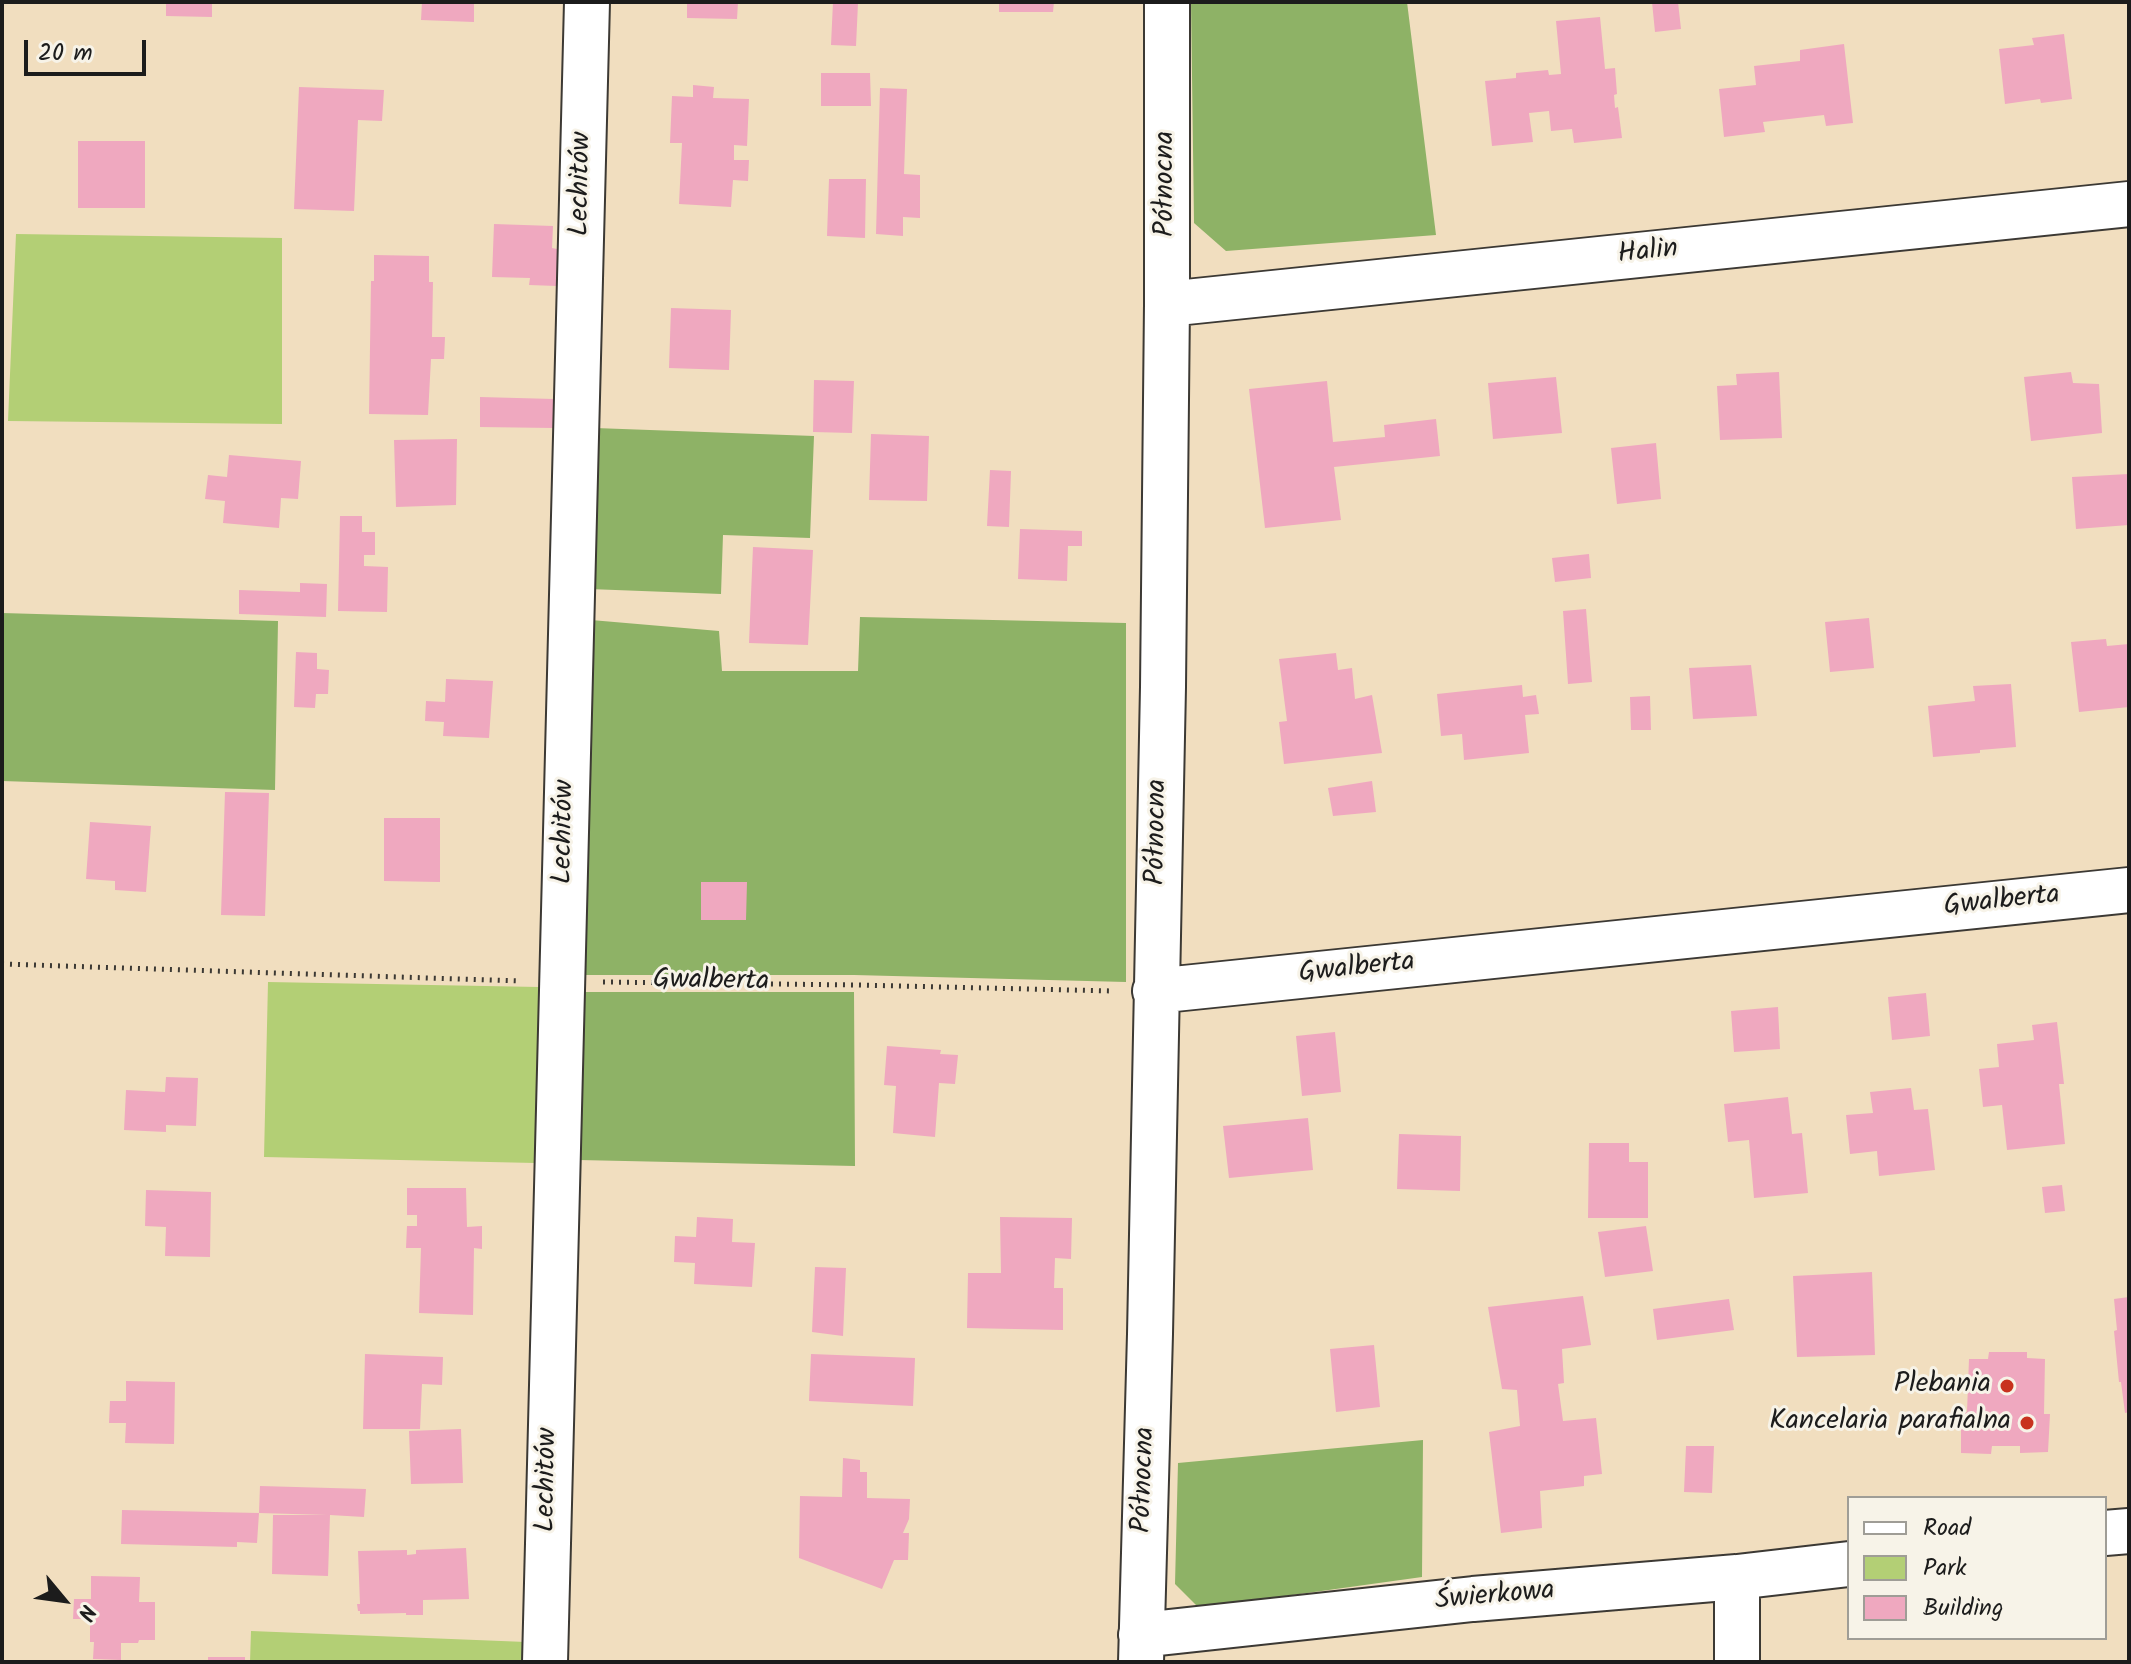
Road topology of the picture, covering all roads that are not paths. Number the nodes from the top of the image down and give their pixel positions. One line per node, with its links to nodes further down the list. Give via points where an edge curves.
1 (587, 2): 12 (street, Lechitów)
2 (1167, 2): 4 (street, Północna)
3 (2129, 204): 4 (street, Halin)
4 (1167, 304): 6 (street, Północna)
5 (2129, 890): 6 (street, Gwalberta)
6 (1155, 991): 11 (street, Północna)
7 (2129, 1531): 8 (street)
8 (2107, 1533)
9 (1847, 1564): 10 (street, Świerkowa)
10 (1737, 1577): 11 (street, Świerkowa, via 1473,1599); 13 (street)
11 (1141, 1648)
12 (545, 1662)
13 (1737, 1662)

